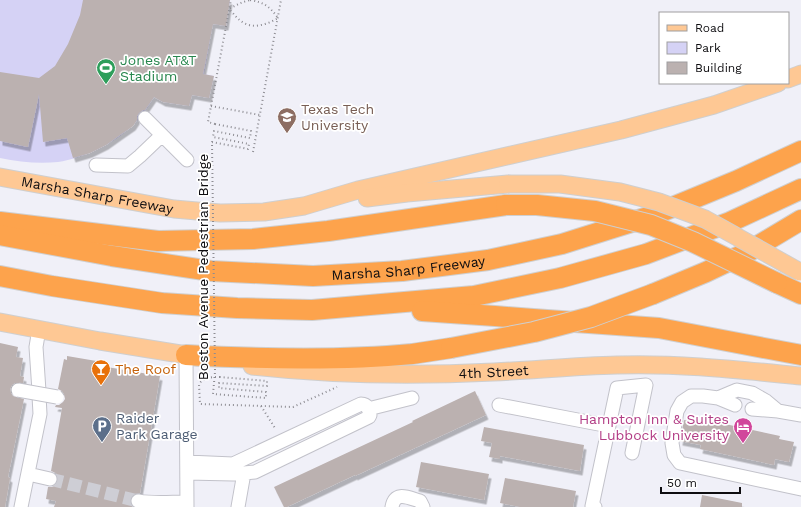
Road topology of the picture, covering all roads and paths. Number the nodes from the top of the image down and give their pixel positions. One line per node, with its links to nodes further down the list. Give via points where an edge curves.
1 (231, 0): 3 (path)
2 (281, 0): 4 (path)
3 (229, 9): 4 (path, via 244,23 252,25 261,26); 4 (path, via 245,1 257,1 267,6); 8 (path)
4 (278, 18): 9 (path)
5 (801, 74): 6 (main road)
6 (789, 79)
7 (775, 84): 18 (main road, Marsha Sharp Freeway, via 714,105 635,126 358,190)
8 (211, 106): 9 (path); 35 (path, Boston Avenue Pedestrian Bridge, bridge, via 208,122 251,131 250,138 214,130 213,137 249,144 248,149 212,142 215,372 213,394 266,398 266,392 219,388 219,383 267,386 267,381 220,377 209,378 199,384)
9 (260, 115): 13 (path)
10 (145, 118): 11 (street)
11 (162, 135): 14 (street); 15 (street, via 128,166)
12 (801, 151): 21 (highway, Marsha Sharp Freeway, via 651,216 562,244 488,260 402,271 313,276 211,271)
13 (253, 152)
14 (187, 160)
15 (96, 165)
16 (0, 177): 18 (main road, Marsha Sharp Freeway, via 194,211 257,212)
17 (801, 188): 25 (highway, via 730,222 646,254 560,278 474,296)
18 (304, 206): 22 (main road, bridge, via 508,184 560,184 620,192 659,202 705,219)
19 (801, 220): 28 (highway, bridge, via 746,253 654,294 591,317 534,332 451,348 397,355 313,358)
20 (0, 222): 24 (highway, bridge, via 158,241 253,239 328,232 506,205 537,205 595,211 651,225 693,242)
21 (0, 235)
22 (801, 272)
23 (0, 276): 25 (highway, via 162,302)
24 (801, 294)
25 (312, 310): 29 (highway, via 421,311 660,328)
26 (0, 322): 27 (main road)
27 (39, 329): 28 (main road); 49 (street, via 36,347 40,414)
28 (186, 355): 30 (main road, 4th Street, via 238,365 338,372 493,372 618,365 682,366); 47 (street)
29 (801, 355)
30 (801, 376)
31 (18, 390): 32 (street, bridge)
32 (57, 397)
33 (412, 398): 39 (street)
34 (718, 398): 37 (street); 41 (street, via 737,390 752,393); 51 (street, via 691,396 682,402 677,411 672,443 674,455 680,464)
35 (200, 404)
36 (499, 405): 43 (street)
37 (735, 405)
38 (261, 406): 44 (path)
39 (368, 409): 46 (street, via 361,404); 48 (street, via 369,417)
40 (752, 409): 41 (street)
41 (778, 411): 42 (street)
42 (801, 415)
43 (609, 426): 45 (street, via 617,388 646,385); 58 (street)
44 (275, 428)
45 (632, 453)
46 (250, 457): 47 (street, via 233,464); 48 (street)
47 (187, 468): 48 (street, via 232,474); 53 (street)
48 (249, 472): 55 (street)
49 (28, 474): 50 (street); 54 (street)
50 (50, 479)
51 (801, 489)
52 (138, 501): 53 (street)
53 (187, 504)
54 (21, 507)
55 (238, 507)
56 (392, 507): 57 (street, via 393,501 403,496 420,501)
57 (423, 507)
58 (593, 507)

